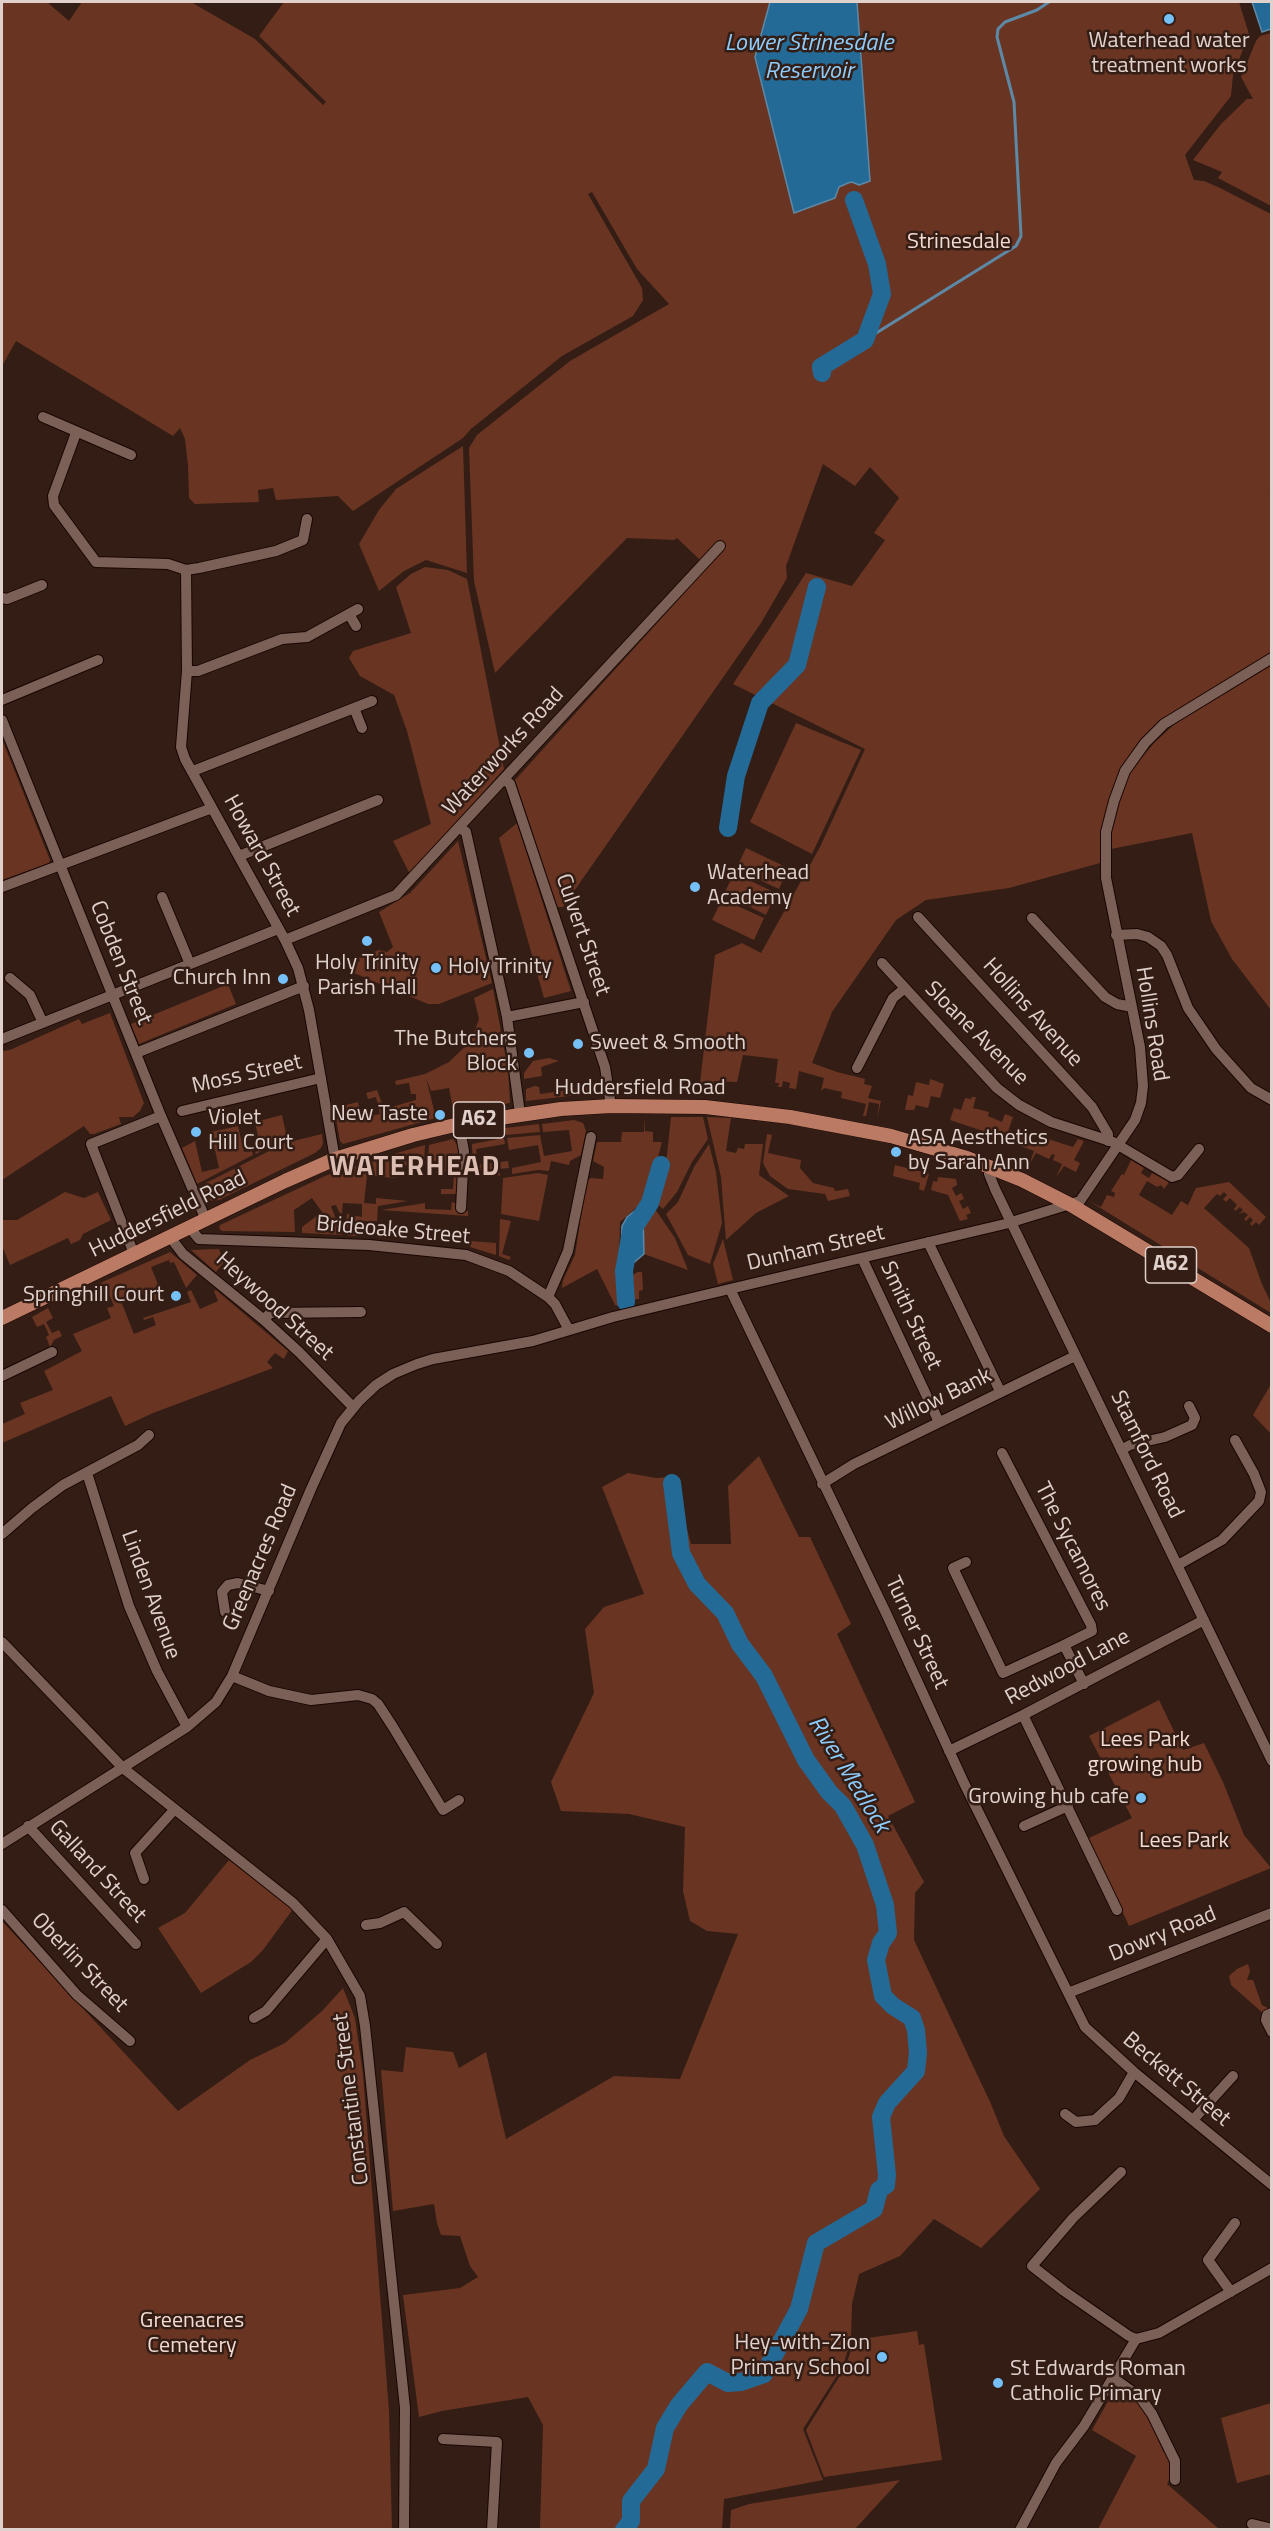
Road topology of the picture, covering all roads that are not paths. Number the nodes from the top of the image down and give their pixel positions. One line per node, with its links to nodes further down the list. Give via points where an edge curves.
1 (43, 417): 2 (street)
2 (76, 433): 3 (street); 6 (street, via 53,496 54,505 96,562 168,564)
3 (131, 455)
4 (307, 519): 6 (street, via 303,540 276,551)
5 (720, 546): 19 (street, Waterworks Road)
6 (186, 570): 12 (street, Howard Street)
7 (42, 585): 8 (street)
8 (2, 598)
9 (356, 626): 12 (street, via 353,611 307,637 282,639 198,671)
10 (1272, 658): 30 (street, Hollins Road, via 1164,724 1125,771 1106,832 1106,878)
11 (98, 660): 13 (street)
12 (187, 671): 18 (street, Howard Street, via 181,747)
13 (2, 700)
14 (372, 701): 15 (street)
15 (354, 708): 17 (street); 18 (street)
16 (2, 720): 24 (street, Cobden Street)
17 (362, 728)
18 (193, 771): 21 (street, Howard Street)
19 (505, 780): 22 (street, Waterworks Road); 38 (street, Culvert Street, via 510,784)
20 (378, 800): 23 (street)
21 (212, 808): 23 (street, Howard Street); 24 (street)
22 (460, 828): 31 (street, Waterworks Road, via 396,895); 40 (street, via 466,832)
23 (239, 856): 29 (street, Howard Street)
24 (59, 864): 25 (street); 37 (street, Cobden Street)
25 (2, 887)
26 (162, 897): 33 (street)
27 (918, 917): 53 (street, Hollins Avenue, via 1092,1107)
28 (1032, 918): 39 (street, via 1105,997)
29 (278, 928): 31 (street, Howard Street); 33 (street)
30 (1116, 935): 39 (street, Hollins Road); 46 (street, via 1137,934 1161,946 1188,1008 1216,1049 1251,1088)
31 (285, 940): 35 (street, Howard Street)
32 (882, 963): 36 (street, Sloane Avenue)
33 (190, 964): 37 (street)
34 (10, 978): 41 (street, via 30,995)
35 (304, 986): 43 (street); 45 (street, Howard Street)
36 (904, 988): 44 (street, via 893,999); 53 (street, Sloane Avenue, via 997,1088 1051,1122)
37 (112, 995): 41 (street); 43 (street, Cobden Street)
38 (584, 1002): 40 (street); 47 (street, Culvert Street, via 609,1080)
39 (1132, 1007): 53 (street, Hollins Road, via 1140,1047 1141,1103 1134,1120)
40 (507, 1017): 49 (street)
41 (43, 1023): 42 (street)
42 (2, 1040)
43 (135, 1053): 50 (street, Cobden Street)
44 (857, 1068)
45 (321, 1078): 48 (street, Moss Street); 55 (street, Howard Street)
46 (1272, 1100)
47 (611, 1106): 49 (main road, Huddersfield Road / A62); 56 (main road, Huddersfield Road / A62, via 705,1107 790,1117 902,1139)
48 (182, 1111)
49 (520, 1114): 51 (main road, Huddersfield Road / A62)
50 (161, 1116): 59 (street, Cobden Street); 64 (street, via 91,1144)
51 (459, 1124): 55 (main road, Huddersfield Road / A62); 58 (street, via 465,1150)
52 (591, 1137): 67 (street, via 568,1251)
53 (1113, 1143): 54 (street, Sloane Avenue, via 1172,1177); 57 (street, Hollins Road, via 1080,1201)
54 (1199, 1149)
55 (335, 1159): 59 (main road, Huddersfield Road / A62)
56 (991, 1166): 57 (main road, Huddersfield Road / A62); 60 (street, Stamford Road, via 989,1174)
57 (1071, 1204): 60 (street, Dunham Street); 71 (main road, Huddersfield Road / A62)
58 (461, 1208)
59 (206, 1220): 61 (main road, Huddersfield Road / A62)
60 (1011, 1222): 63 (street, Dunham Street); 74 (street, Stamford Road)
61 (190, 1228): 62 (main road, Huddersfield Road / A62); 67 (street, Brideoake Street, via 200,1239 369,1245 466,1255 509,1271)
62 (170, 1237): 64 (main road, Huddersfield Road / A62); 70 (street, Heywood Street, via 183,1254)
63 (928, 1242): 65 (street, Dunham Street); 76 (street)
64 (134, 1254): 69 (main road, Huddersfield Road / A62)
65 (862, 1258): 66 (street, Dunham Street); 79 (street, Smith Street)
66 (730, 1289): 72 (street, Dunham Street); 85 (street, Turner Street)
67 (549, 1297): 72 (street, Brideoake Street)
68 (361, 1312): 70 (street, via 270,1313)
69 (2, 1318)
70 (264, 1320): 78 (street, Heywood Street)
71 (1272, 1326)
72 (569, 1330): 78 (street, Greenacres Road, via 417,1364 376,1385)
73 (52, 1352): 75 (street)
74 (1075, 1356): 76 (street, Willow Bank); 82 (street, Stamford Road)
75 (3, 1380)
76 (1000, 1391): 79 (street, Willow Bank)
77 (1189, 1406): 82 (street, via 1195,1418 1192,1425)
78 (353, 1407): 89 (street, Greenacres Road, via 341,1423)
79 (939, 1422): 85 (street, Willow Bank)
80 (149, 1435): 84 (street)
81 (1234, 1440): 88 (street, via 1254,1474 1261,1492 1259,1501 1222,1540)
82 (1121, 1450): 88 (street, Stamford Road)
83 (1002, 1453): 93 (street, The Sycamores, via 1091,1625 1092,1631)
84 (87, 1473): 86 (street, via 39,1502); 97 (street, Linden Avenue, via 129,1606 160,1679)
85 (822, 1484): 98 (street, Turner Street)
86 (2, 1534)
87 (966, 1562): 93 (street, via 953,1568 1003,1673)
88 (1178, 1565): 91 (street, Stamford Road)
89 (269, 1591): 90 (street, via 238,1583 228,1585 222,1592); 94 (street, Greenacres Road)
90 (225, 1612)
91 (1204, 1620): 95 (street, Redwood Lane); 99 (street, Stamford Road)
92 (2, 1642): 100 (street, Constantine Street)
93 (1064, 1645): 95 (street)
94 (232, 1676): 97 (street, Greenacres Road, via 216,1702); 101 (street, via 269,1691 311,1700 358,1695 372,1699 443,1810)
95 (1084, 1684): 96 (street, Redwood Lane)
96 (1023, 1715): 98 (street, Redwood Lane); 102 (street)
97 (187, 1727): 100 (street, Greenacres Road)
98 (949, 1751): 115 (street, Turner Street)
99 (1272, 1761)
100 (123, 1768): 103 (street, Constantine Street); 104 (street, Greenacres Road)
101 (459, 1800)
102 (1068, 1806): 105 (street); 109 (street)
103 (174, 1809): 107 (street, via 135,1853); 112 (street, Constantine Street, via 293,1903)
104 (28, 1826): 106 (street, Greenacres Road); 113 (street, Galland Street)
105 (1024, 1826)
106 (2, 1844)
107 (144, 1879)
108 (2, 1910): 119 (street, Oberlin Street, via 77,1995)
109 (1118, 1910)
110 (1272, 1913): 115 (street, Dowry Road)
111 (366, 1925): 114 (street, via 404,1912)
112 (327, 1939): 117 (street, via 266,2011); 134 (street, Constantine Street, via 360,1996 365,2025 405,2408)
113 (136, 1944)
114 (437, 1944)
115 (1068, 1994): 120 (street, Beckett Street, via 1085,2027)
116 (1272, 2013): 118 (street, via 1266,2020)
117 (254, 2018)
118 (1272, 2032)
119 (130, 2041)
120 (1134, 2072): 122 (street, via 1119,2098 1095,2120 1076,2122); 123 (street, Beckett Street)
121 (1233, 2076): 123 (street)
122 (1065, 2114)
123 (1193, 2120): 125 (street, Beckett Street)
124 (1121, 2172): 129 (street, via 1073,2218 1032,2266)
125 (1272, 2185)
126 (1235, 2223): 128 (street, via 1208,2260)
127 (1272, 2268): 128 (street)
128 (1231, 2292): 129 (street, via 1159,2333)
129 (1136, 2338): 130 (street)
130 (1112, 2377): 132 (street, via 1140,2397 1152,2414 1175,2461); 136 (street, via 1084,2426 1056,2463)
131 (443, 2439): 135 (street, via 497,2442)
132 (1175, 2480)
133 (1252, 2524): 137 (street)
134 (404, 2529)
135 (492, 2529)
136 (1020, 2529)
137 (1272, 2529)

